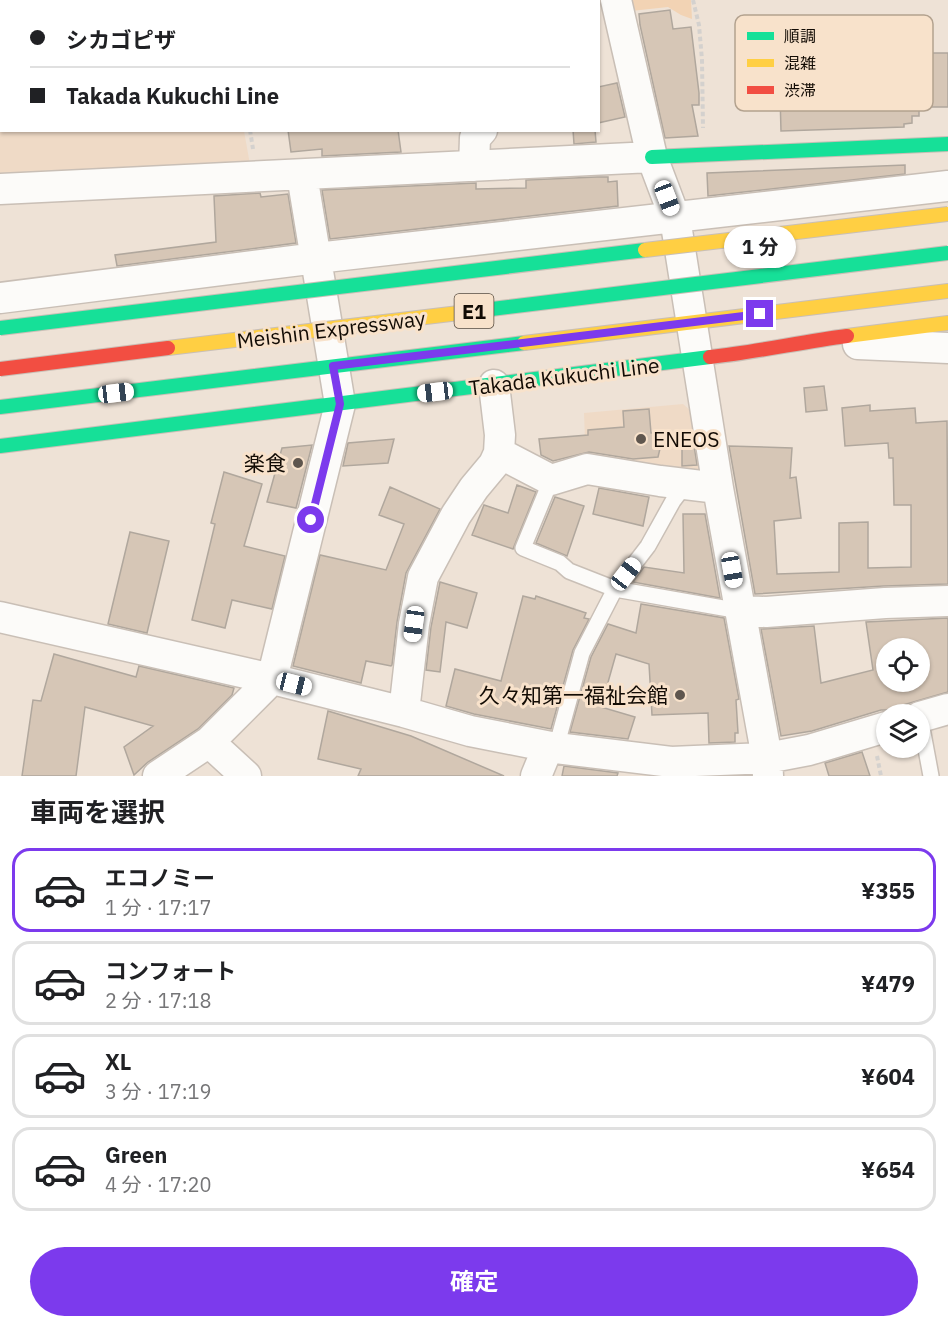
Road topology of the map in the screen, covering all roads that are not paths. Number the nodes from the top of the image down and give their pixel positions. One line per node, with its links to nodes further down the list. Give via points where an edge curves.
1 (616, 0): 4 (street)
2 (480, 132): 5 (street, via 475,138)
3 (948, 144): 4 (main road)
4 (652, 158): 5 (street); 10 (street)
5 (474, 166): 6 (street)
6 (302, 175): 8 (street); 12 (street)
7 (948, 186): 10 (street)
8 (0, 189)
9 (948, 214): 17 (main road, Meishin Expressway / E1, bridge)
10 (675, 218): 12 (street); 15 (street)
11 (948, 254): 22 (main road, Meishin Expressway / E1, bridge)
12 (317, 258): 14 (street); 21 (street)
13 (948, 291): 15 (main road, Takada Kukuchi Line)
14 (0, 298)
15 (690, 322): 20 (street); 21 (main road, Takada Kukuchi Line)
16 (948, 323): 18 (main road, Takada Kukuchi Line)
17 (0, 328)
18 (807, 341): 19 (street); 20 (main road, Takada Kukuchi Line)
19 (948, 348)
20 (696, 359): 23 (main road, Takada Kukuchi Line); 30 (street)
21 (333, 366): 24 (street); 25 (main road, Takada Kukuchi Line)
22 (0, 369)
23 (494, 385): 24 (main road, Takada Kukuchi Line); 27 (street)
24 (340, 404): 26 (main road, Takada Kukuchi Line); 35 (street)
25 (0, 407)
26 (0, 446)
27 (499, 453): 28 (street); 37 (street, via 456,515 423,577)
28 (551, 480): 29 (street, via 586,469); 31 (lane, via 523,549)
29 (686, 484): 30 (street); 31 (lane, via 648,546)
30 (718, 488): 33 (street)
31 (615, 589): 33 (lane); 41 (lane, via 582,653)
32 (948, 601): 33 (street)
33 (740, 611): 43 (street)
34 (0, 617): 35 (street)
35 (272, 679): 37 (street); 40 (street)
36 (948, 709): 38 (street)
37 (404, 712): 41 (street)
38 (930, 714)
39 (876, 730): 43 (street)
40 (209, 742): 45 (street); 46 (street)
41 (552, 748): 44 (street); 47 (street)
42 (928, 758): 48 (lane)
43 (768, 767): 44 (street)
44 (670, 769)
45 (158, 776)
46 (246, 776)
47 (536, 776)
48 (931, 776)

